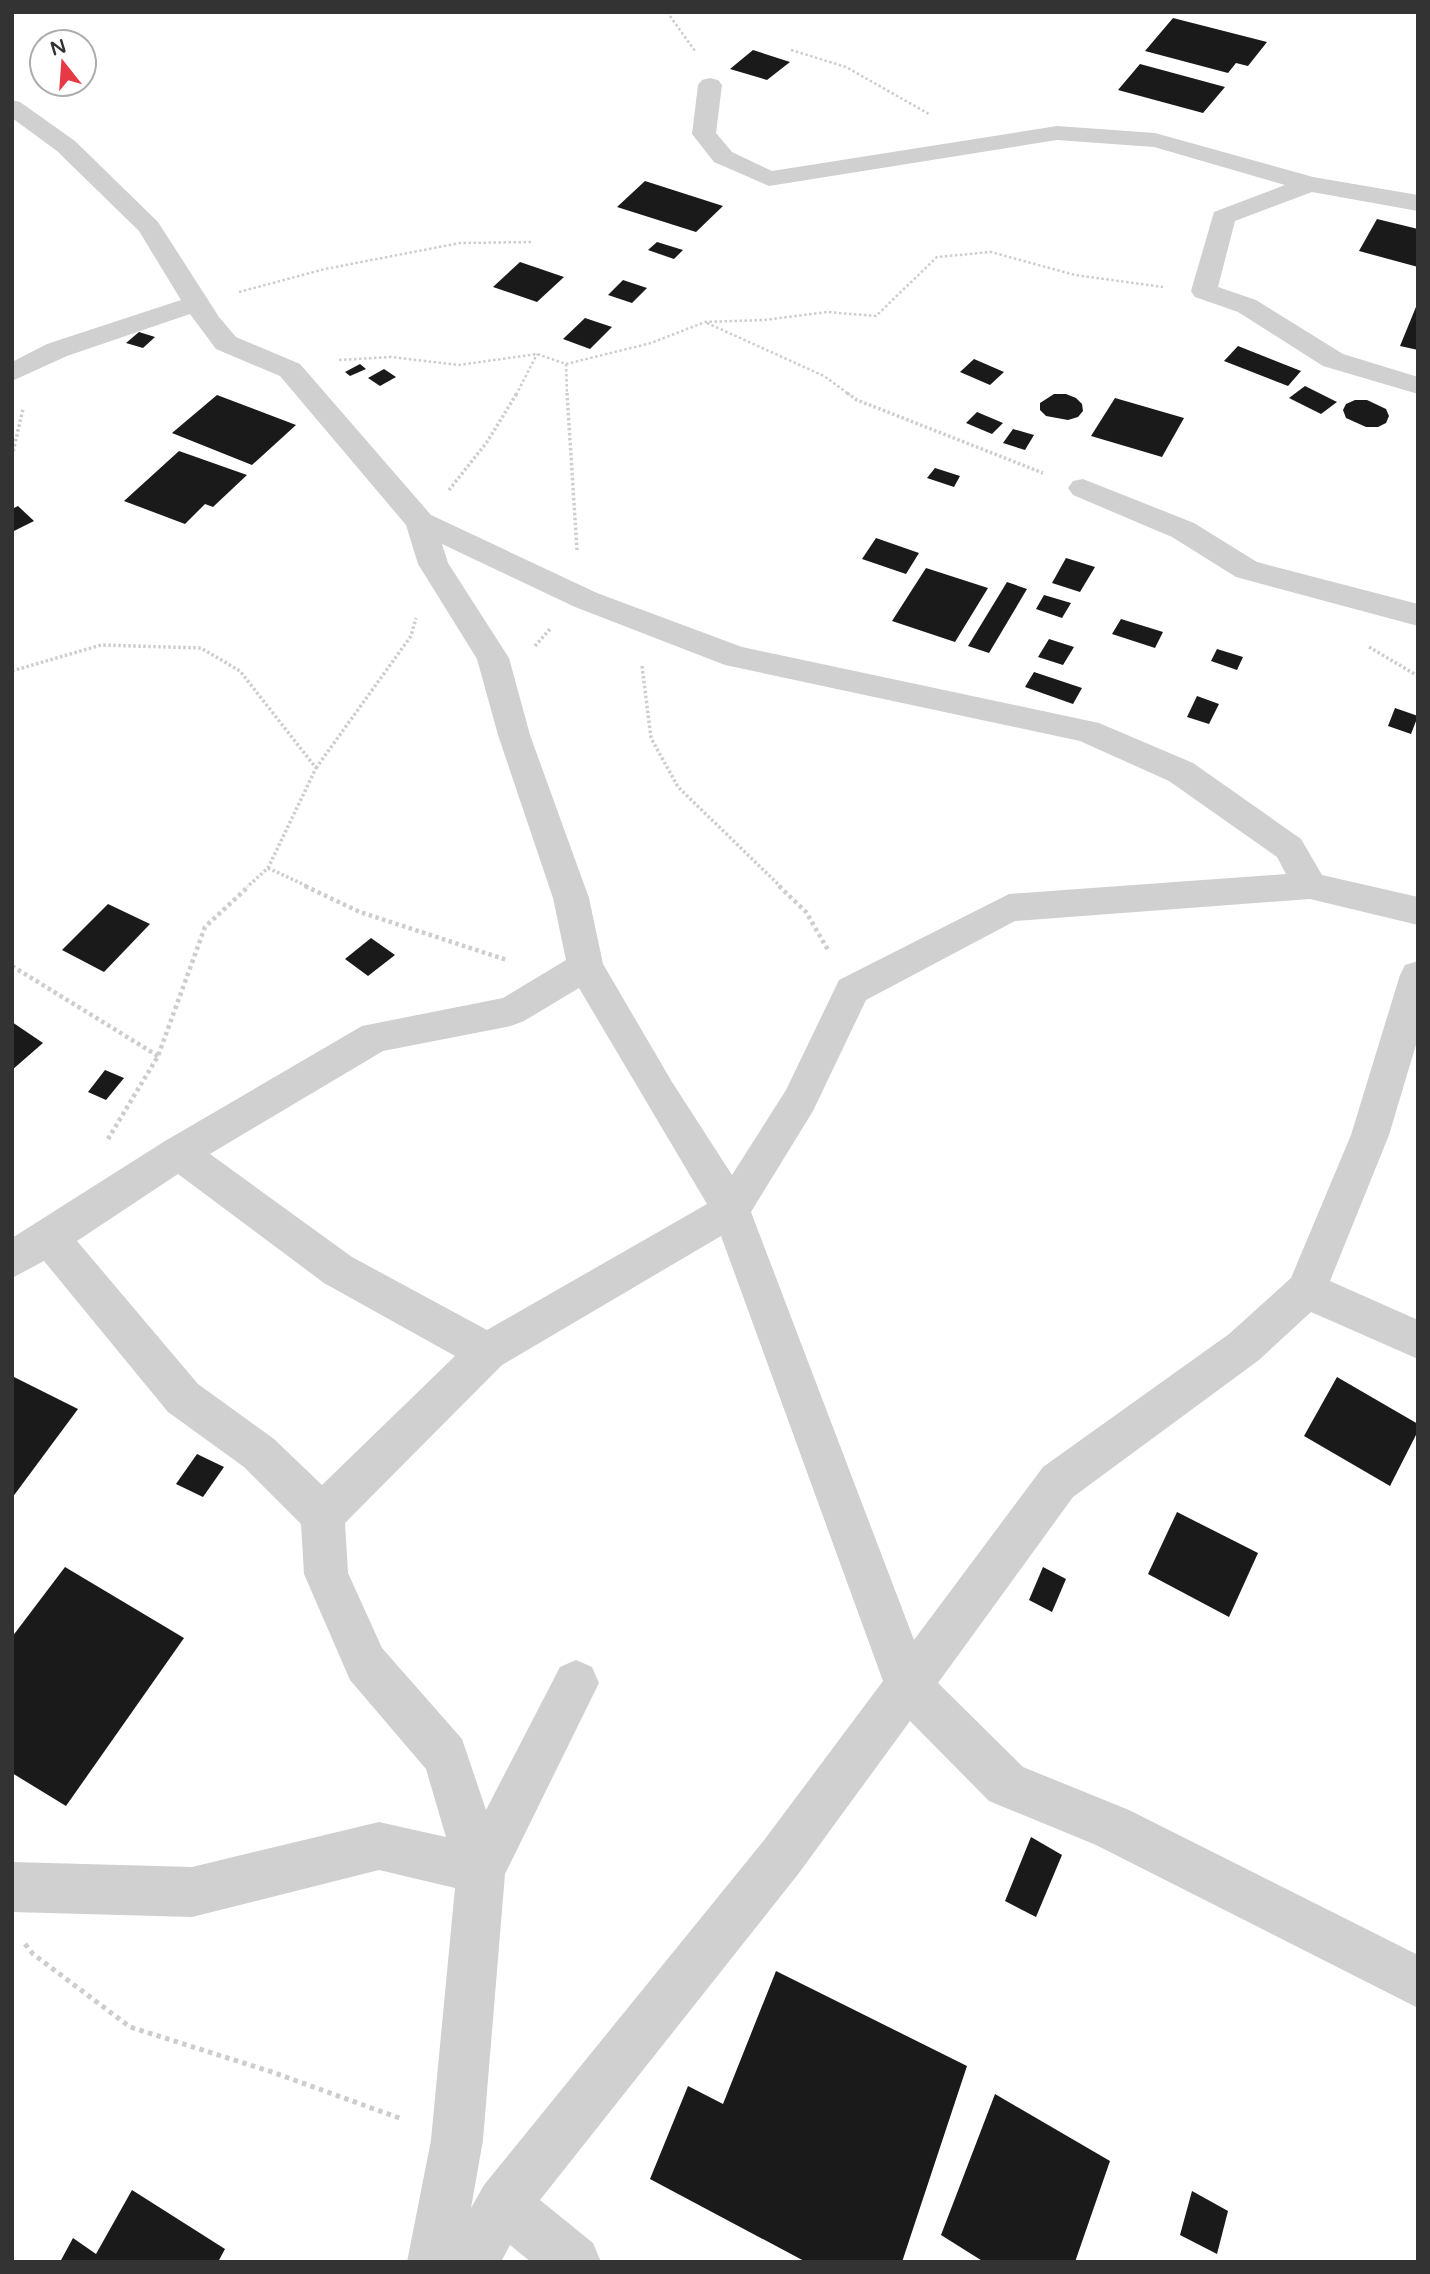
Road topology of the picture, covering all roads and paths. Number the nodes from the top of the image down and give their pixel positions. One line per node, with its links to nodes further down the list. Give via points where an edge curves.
1 (667, 12): 3 (path, via 692,45)
2 (791, 50): 5 (path, via 846,67)
3 (710, 85): 6 (street, via 704,134 723,157 769,179 1058,133 1155,140)
4 (12, 107): 10 (street, via 66,146 149,227)
5 (929, 114)
6 (1310, 184): 7 (street); 9 (street, via 1223,216)
7 (1418, 203)
8 (533, 242): 10 (path, via 460,243 325,269)
9 (1204, 291): 11 (path, via 1075,275 991,252 937,257 876,316 827,312); 16 (street, via 1247,306 1333,360)
10 (198, 303): 14 (street, via 226,343); 15 (street, via 57,349)
11 (705, 322): 13 (path, via 651,342); 19 (path, via 824,376 857,400)
12 (537, 354): 13 (path); 14 (path, via 459,365 391,357 327,361); 20 (path, via 475,463)
13 (566, 364): 22 (path, via 574,530)
14 (290, 370): 20 (street)
15 (12, 373)
16 (1418, 386)
17 (23, 406): 18 (path)
18 (12, 456)
19 (1083, 488): 23 (street, via 1183,530 1247,570)
20 (420, 522): 21 (street); 22 (street)
21 (433, 564): 26 (street, via 493,658); 27 (path, via 411,636)
22 (586, 600): 26 (path, via 561,617); 29 (street, via 736,657 1087,731 1181,772 1289,849)
23 (1418, 615)
24 (642, 665): 34 (path, via 651,738 678,788 806,912)
25 (12, 671): 27 (path, via 101,645 201,648 240,671)
26 (501, 686): 32 (street, via 571,898)
27 (316, 768): 28 (path)
28 (268, 869): 32 (path, via 360,912 510,961); 35 (path, via 205,927)
29 (1310, 886): 30 (street); 34 (street, via 1009,908)
30 (1418, 911)
31 (12, 966): 35 (path)
32 (584, 966): 37 (street, via 511,1011 375,1037); 38 (street)
33 (1418, 975): 41 (street, via 1370,1135)
34 (852, 990): 38 (street, via 800,1100)
35 (158, 1056): 36 (path)
36 (104, 1146)
37 (179, 1153): 39 (street); 43 (street, via 338,1270)
38 (731, 1210): 43 (street); 46 (street)
39 (49, 1237): 40 (street); 44 (street, via 183,1398 259,1453)
40 (12, 1260)
41 (1306, 1290): 42 (street); 46 (street, via 1244,1347 1058,1482)
42 (1418, 1340)
43 (487, 1352): 44 (street)
44 (321, 1515): 47 (street, via 326,1574 361,1653 445,1756)
45 (576, 1683): 47 (street)
46 (908, 1686): 50 (street, via 1006,1784 1112,1827); 52 (street, via 782,1856)
47 (481, 1870): 48 (street, via 379,1846 192,1892); 51 (street)
48 (12, 1887)
49 (19, 1936): 51 (path, via 33,1954 130,2027 272,2072)
50 (1418, 1983)
51 (457, 2140): 53 (street)
52 (503, 2204): 54 (street); 55 (street)
53 (434, 2262)
54 (471, 2262)
55 (574, 2262)

